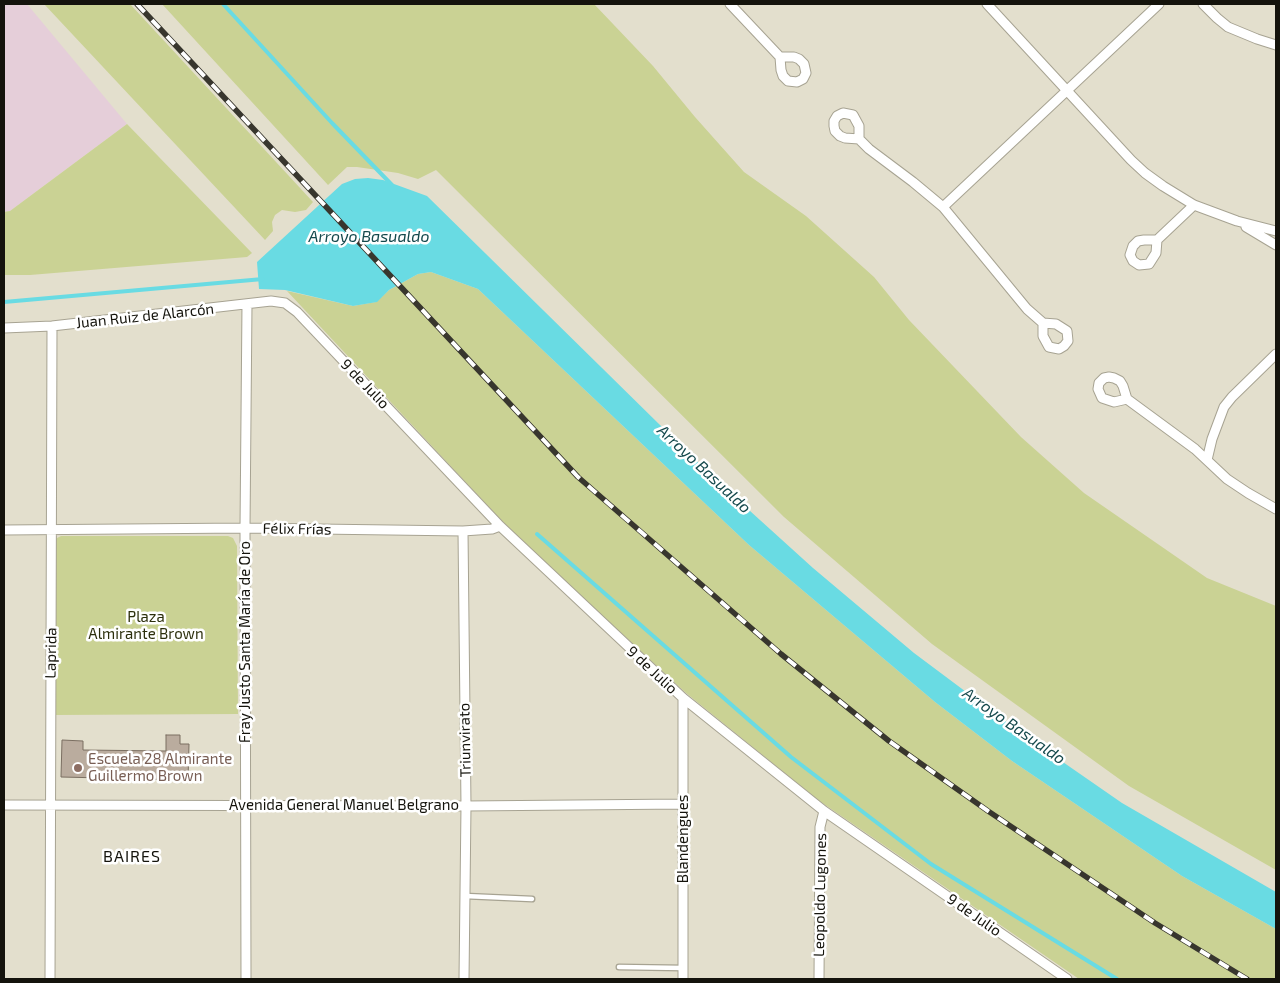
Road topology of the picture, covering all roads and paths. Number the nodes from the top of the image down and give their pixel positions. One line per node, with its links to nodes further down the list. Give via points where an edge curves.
1 (730, 4): 6 (street)
2 (987, 4): 7 (street)
3 (1159, 4): 7 (street)
4 (1203, 4): 5 (street, via 1228,27)
5 (1276, 45)
6 (780, 57)
7 (1068, 91): 9 (street, via 1145,173); 10 (street)
8 (859, 139): 10 (street)
9 (1194, 205): 11 (street); 13 (street)
10 (943, 207): 17 (street, via 1013,294)
11 (1237, 221): 12 (street); 14 (street)
12 (1276, 231)
13 (1157, 240)
14 (1276, 245)
15 (247, 304): 16 (street, Juan Ruiz de Alarcón, via 270,301); 18 (street, Juan Ruiz de Alarcón); 25 (street, Fray Justo Santa María de Oro)
16 (286, 304): 24 (street, 9 de Julio)
17 (1043, 323)
18 (52, 326): 19 (street, Juan Ruiz de Alarcón); 27 (street, Laprida)
19 (4, 328)
20 (1276, 354): 22 (street, via 1224,407)
21 (1127, 398): 22 (street)
22 (1207, 460): 23 (street, via 1234,484)
23 (1276, 509)
24 (500, 526): 28 (street, Félix Frías, via 492,530); 29 (street, 9 de Julio)
25 (245, 528): 27 (street, Félix Frías); 28 (street, Félix Frías); 33 (street, Fray Justo Santa María de Oro)
26 (4, 530): 27 (street, Félix Frías)
27 (52, 530): 32 (street, Laprida)
28 (462, 531): 34 (street, Triunvirato)
29 (683, 698): 30 (street, Blandengues); 35 (street, 9 de Julio)
30 (683, 804): 34 (street, Avenida General Manuel Belgrano); 39 (street, Blandengues)
31 (4, 805): 32 (street, Avenida General Manuel Belgrano)
32 (50, 805): 33 (street, Avenida General Manuel Belgrano); 40 (street, Laprida)
33 (246, 805): 34 (street, Avenida General Manuel Belgrano); 41 (street, Fray Justo Santa María de Oro)
34 (466, 806): 36 (street, Triunvirato)
35 (824, 812): 44 (street, Leopoldo Lugones, via 820,827); 45 (street, 9 de Julio)
36 (465, 896): 37 (lane); 42 (street, Triunvirato)
37 (532, 899)
38 (619, 967): 39 (lane)
39 (683, 968): 43 (street, Blandengues)
40 (50, 979)
41 (246, 979)
42 (464, 979)
43 (683, 979)
44 (819, 979)
45 (1068, 979)

